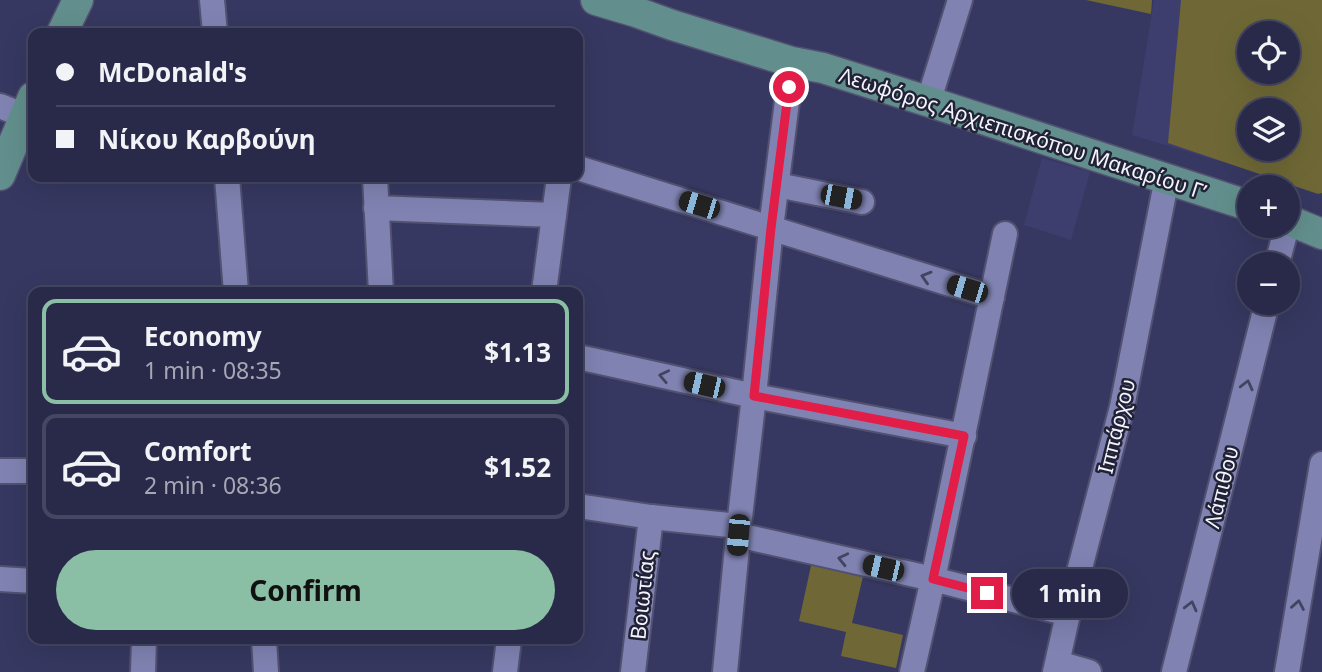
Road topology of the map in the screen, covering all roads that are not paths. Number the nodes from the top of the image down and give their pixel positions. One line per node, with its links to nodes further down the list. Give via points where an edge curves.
1 (212, 0): 7 (street)
2 (596, 0): 8 (main road, Λεωφόρος Αρχιεπισκόπου Μακαρίου Γ’)
3 (647, 0): 9 (main road, Λεωφόρος Αρχιεπισκόπου Μακαρίου Γ’)
4 (960, 0): 9 (street)
5 (76, 1): 6 (main road)
6 (64, 28)
7 (215, 28)
8 (792, 62): 13 (main road, Λεωφόρος Αρχιεπισκόπου Μακαρίου Γ’); 17 (street)
9 (932, 90): 18 (main road, Λεωφόρος Αρχιεπισκόπου Μακαρίου Γ’)
10 (19, 106): 12 (main road)
11 (583, 170): 26 (street)
12 (0, 175)
13 (1167, 178): 20 (main road, Λεωφόρος Αρχιεπισκόπου Μακαρίου Γ’); 46 (street, Ιππάρχου, via 1122,407)
14 (227, 182): 29 (street)
15 (375, 182): 22 (street)
16 (558, 182): 24 (street)
17 (777, 185): 19 (street); 26 (street)
18 (1237, 186)
19 (862, 202)
20 (1237, 202)
21 (1300, 206): 23 (main road)
22 (376, 208): 24 (street); 30 (street)
23 (1322, 213)
24 (554, 215): 31 (street)
25 (1300, 226): 28 (main road)
26 (771, 228): 32 (street, one-way to 26); 35 (street)
27 (1005, 233): 32 (street)
28 (1322, 234)
29 (236, 287)
30 (381, 287)
31 (545, 287)
32 (992, 297): 36 (street)
33 (1264, 315): 58 (street, Λάπιθου, one-way to 33)
34 (583, 358): 35 (street, one-way to 34)
35 (754, 396): 36 (street); 42 (street)
36 (964, 436): 44 (street)
37 (1322, 464): 59 (street, one-way to 37)
38 (0, 471): 39 (street)
39 (28, 471)
40 (583, 507): 41 (street)
41 (651, 517): 42 (street); 54 (street, Βοιωτίας)
42 (738, 530): 44 (street, one-way to 42); 55 (street)
43 (0, 579): 45 (street)
44 (933, 579): 46 (street); 56 (street)
45 (28, 581)
46 (1068, 614): 50 (street, Ιππάρχου)
47 (144, 644): 51 (street)
48 (264, 644): 52 (street)
49 (508, 644): 53 (street)
50 (1057, 668): 57 (street)
51 (143, 672)
52 (266, 672)
53 (505, 672)
54 (633, 672)
55 (725, 672)
56 (912, 672)
57 (1089, 672)
58 (1174, 672)
59 (1287, 672)

